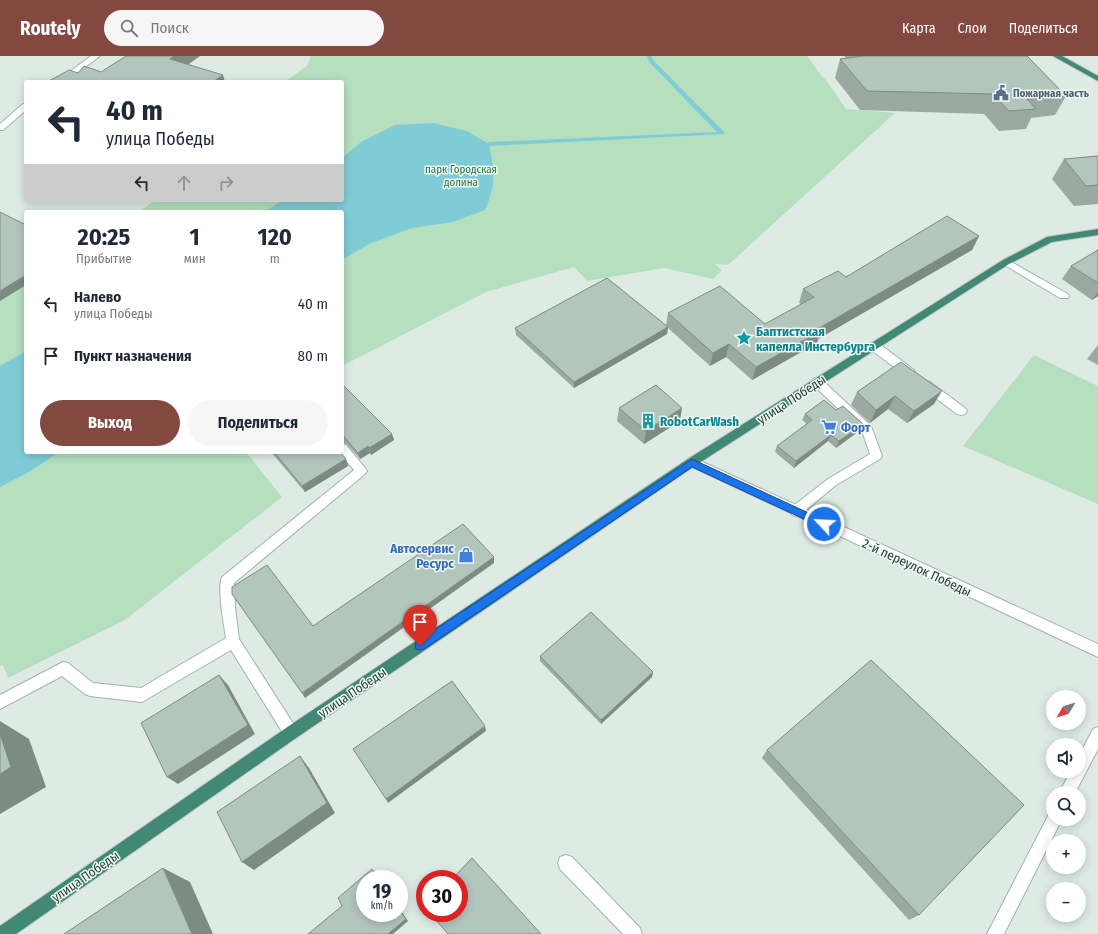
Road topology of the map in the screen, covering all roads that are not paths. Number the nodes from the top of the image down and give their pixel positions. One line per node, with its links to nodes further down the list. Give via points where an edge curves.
1 (96, 56): 4 (street)
2 (1057, 56): 3 (highway)
3 (1098, 79)
4 (63, 80)
5 (24, 108): 6 (street)
6 (0, 128)
7 (1098, 232): 8 (highway, улица Победы, via 1050,239)
8 (1006, 262): 9 (street); 10 (highway, улица Победы)
9 (1064, 296)
10 (874, 346): 11 (highway, улица Победы); 12 (street)
11 (817, 382): 14 (highway, улица Победы); 15 (street, via 867,428 876,456 832,482)
12 (961, 410)
13 (344, 450): 16 (street, via 361,471 227,581)
14 (692, 462): 15 (street, 2-й переулок Победы); 19 (highway, улица Победы)
15 (796, 511): 17 (street, 2-й переулок Победы)
16 (233, 640): 18 (street, via 142,695 90,689 63,668); 19 (street)
17 (1098, 651)
18 (0, 702)
19 (291, 733): 24 (highway, улица Победы)
20 (1098, 734): 21 (street)
21 (1086, 757)
22 (1050, 826): 26 (street)
23 (566, 863): 25 (street)
24 (2, 934)
25 (634, 934)
26 (995, 934)

